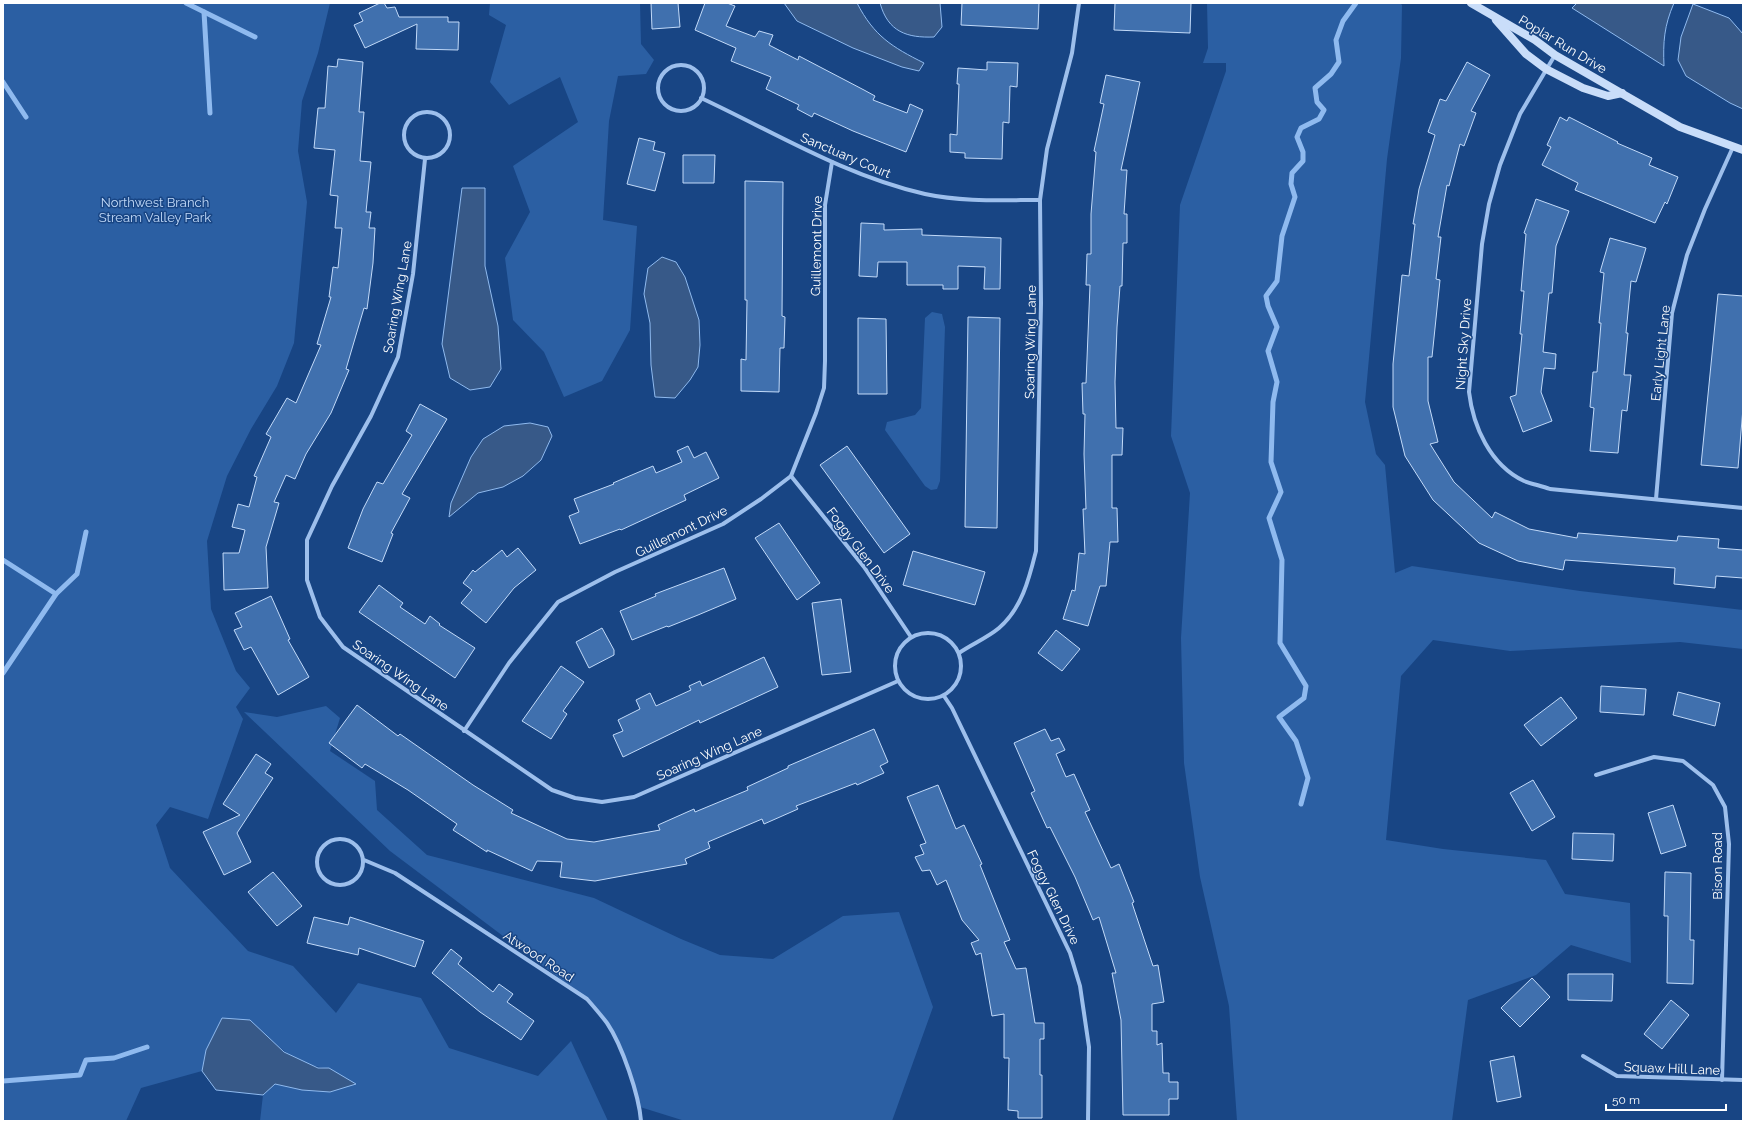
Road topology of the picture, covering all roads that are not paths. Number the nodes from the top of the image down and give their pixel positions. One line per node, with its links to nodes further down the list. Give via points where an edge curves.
1 (1079, 3): 12 (street, Soaring Wing Lane, via 1072,52 1047,150)
2 (1471, 3): 3 (street, Poplar Run Drive)
3 (1492, 15): 4 (street, Poplar Run Drive, via 1536,40); 5 (street, Poplar Run Drive, via 1526,54)
4 (1555, 55): 5 (street, Night Sky Drive); 6 (street, Poplar Run Drive)
5 (1546, 69): 6 (street, Poplar Run Drive, via 1583,88 1608,96); 14 (street, Night Sky Drive, via 1520,114 1500,165 1489,204 1473,331 1469,392 1472,412 1479,431 1493,454 1502,466 1523,480 1550,489)
6 (1622, 93): 8 (street, Poplar Run Drive, via 1680,127)
7 (701, 98): 7 (street, via 703,84 691,68 684,65 670,68 660,78 658,86 662,101 675,110 690,108); 11 (street, Sanctuary Court)
8 (1733, 146): 9 (street, Poplar Run Drive); 14 (street, Early Light Lane, via 1687,255 1672,313)
9 (1743, 150)
10 (425, 159): 10 (street, via 441,154 450,140 448,125 443,118 429,112 414,115 403,134 407,148 412,154); 20 (street, Soaring Wing Lane, via 413,274 398,357 371,416 332,486 307,540 307,580 320,617 343,647)
11 (832, 162): 12 (street, Sanctuary Court, via 879,182 926,194 979,200); 13 (street, Guillemont Drive, via 825,205 824,388)
12 (1040, 200): 17 (street, Soaring Wing Lane, via 1041,303 1036,551 1030,579 1019,605 999,628)
13 (791, 476): 16 (street, Foggy Glen Drive, via 864,567); 20 (street, Guillemont Drive, via 723,524 615,572 558,602 509,663)
14 (1656, 499): 15 (street, Night Sky Drive)
15 (1743, 508)
16 (911, 637): 17 (street, via 922,633 939,635 953,644); 18 (street, via 903,643 895,661)
17 (959, 654): 19 (street, via 962,663 958,682)
18 (898, 681): 19 (street, via 904,690 923,700 934,700); 20 (street, Soaring Wing Lane, via 634,797 602,802 575,798 552,790)
19 (944, 696): 27 (street, Foggy Glen Drive, via 1070,953 1080,986 1089,1047)
20 (464, 731)
21 (1596, 775): 24 (street, Bison Road, via 1654,756 1683,761 1713,785 1725,807 1729,844)
22 (364, 860): 22 (street, via 358,846 338,838 324,844 317,864 324,878 338,885 354,881 363,868); 26 (street, Atwood Road, via 396,873 587,999 608,1023 622,1052 640,1107)
23 (1583, 1056): 24 (street, Squaw Hill Lane, via 1616,1076)
24 (1722, 1080): 25 (street, Squaw Hill Lane)
25 (1743, 1080)
26 (641, 1121)
27 (1088, 1121)

